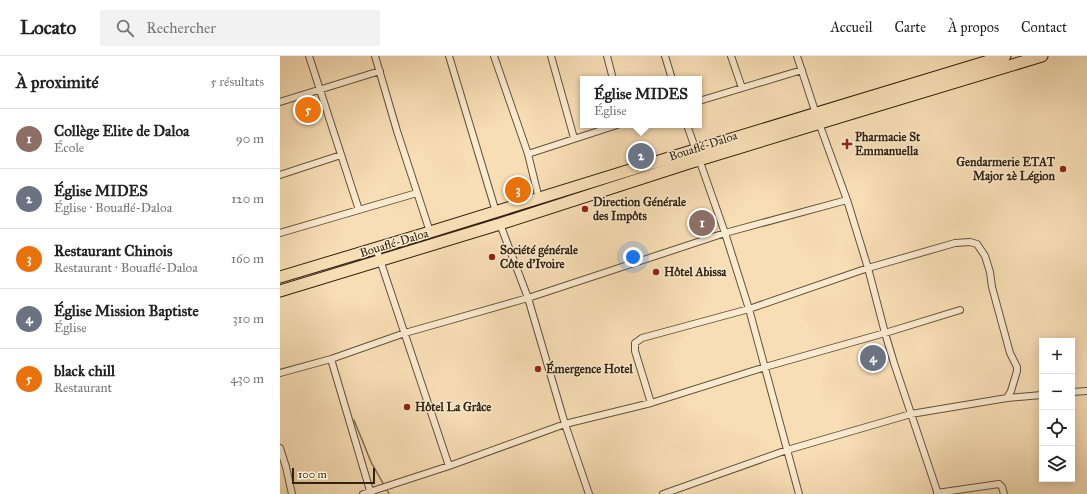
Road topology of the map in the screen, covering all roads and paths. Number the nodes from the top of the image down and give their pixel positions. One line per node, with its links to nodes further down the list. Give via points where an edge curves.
1 (309, 56): 17 (street)
2 (375, 56): 13 (street)
3 (449, 56): 32 (street)
4 (494, 56): 25 (street)
5 (551, 56): 23 (street)
6 (607, 56): 14 (street)
7 (666, 56): 15 (street)
8 (731, 56): 16 (street)
9 (797, 56): 12 (street)
10 (1005, 56): 20 (highway, Bouaflé-Daloa)
11 (1042, 56): 20 (highway, Bouaflé-Daloa)
12 (802, 70): 16 (street); 20 (street)
13 (380, 71): 17 (street); 28 (street)
14 (612, 76)
15 (671, 76)
16 (742, 88): 18 (street)
17 (320, 89): 19 (street); 24 (street)
18 (702, 99)
19 (280, 102)
20 (817, 118): 26 (highway, Bouaflé-Daloa); 30 (street)
21 (607, 128): 23 (street)
22 (688, 128): 26 (street)
23 (574, 138): 25 (street)
24 (341, 154): 27 (street); 31 (street)
25 (528, 154): 29 (street)
26 (698, 155): 29 (highway, Bouaflé-Daloa); 33 (highway, Bouaflé-Daloa); 36 (street)
27 (280, 175)
28 (417, 193): 31 (street); 34 (street)
29 (539, 198): 32 (highway, Bouaflé-Daloa)
30 (847, 200): 36 (street); 39 (street)
31 (359, 210): 35 (street)
32 (496, 212): 34 (highway, Bouaflé-Daloa)
33 (500, 224): 38 (highway, Bouaflé-Daloa); 42 (street)
34 (430, 232): 37 (highway, Bouaflé-Daloa)
35 (280, 233)
36 (725, 233): 42 (street); 43 (street)
37 (376, 248): 38 (street); 40 (highway, Bouaflé-Daloa)
38 (381, 261): 41 (highway, Bouaflé-Daloa); 45 (street)
39 (868, 268): 43 (street); 46 (street); 53 (street, via 955,243 978,244 985,256 1010,353 1017,367)
40 (280, 277)
41 (280, 291)
42 (528, 298): 45 (street); 56 (street)
43 (749, 309): 48 (street); 54 (street, via 642,338 635,343)
44 (960, 310): 46 (street)
45 (405, 333): 47 (street); 59 (street)
46 (885, 333): 48 (street); 55 (street)
47 (331, 359): 49 (street); 60 (street)
48 (765, 367): 54 (street); 58 (street)
49 (280, 373)
50 (1087, 391): 51 (street)
51 (1075, 392)
52 (1039, 395): 53 (street)
53 (1007, 398): 55 (street)
54 (650, 403): 56 (street)
55 (911, 414): 58 (street); 62 (street)
56 (565, 424): 59 (street); 65 (street)
57 (280, 448): 63 (street)
58 (787, 450): 61 (street); 67 (street)
59 (449, 466): 60 (street)
60 (371, 493): 64 (street)
61 (671, 493): 66 (street)
62 (937, 493): 68 (street, via 999,484)
63 (292, 494)
64 (363, 494)
65 (589, 494)
66 (663, 494)
67 (799, 494)
68 (1004, 494)

